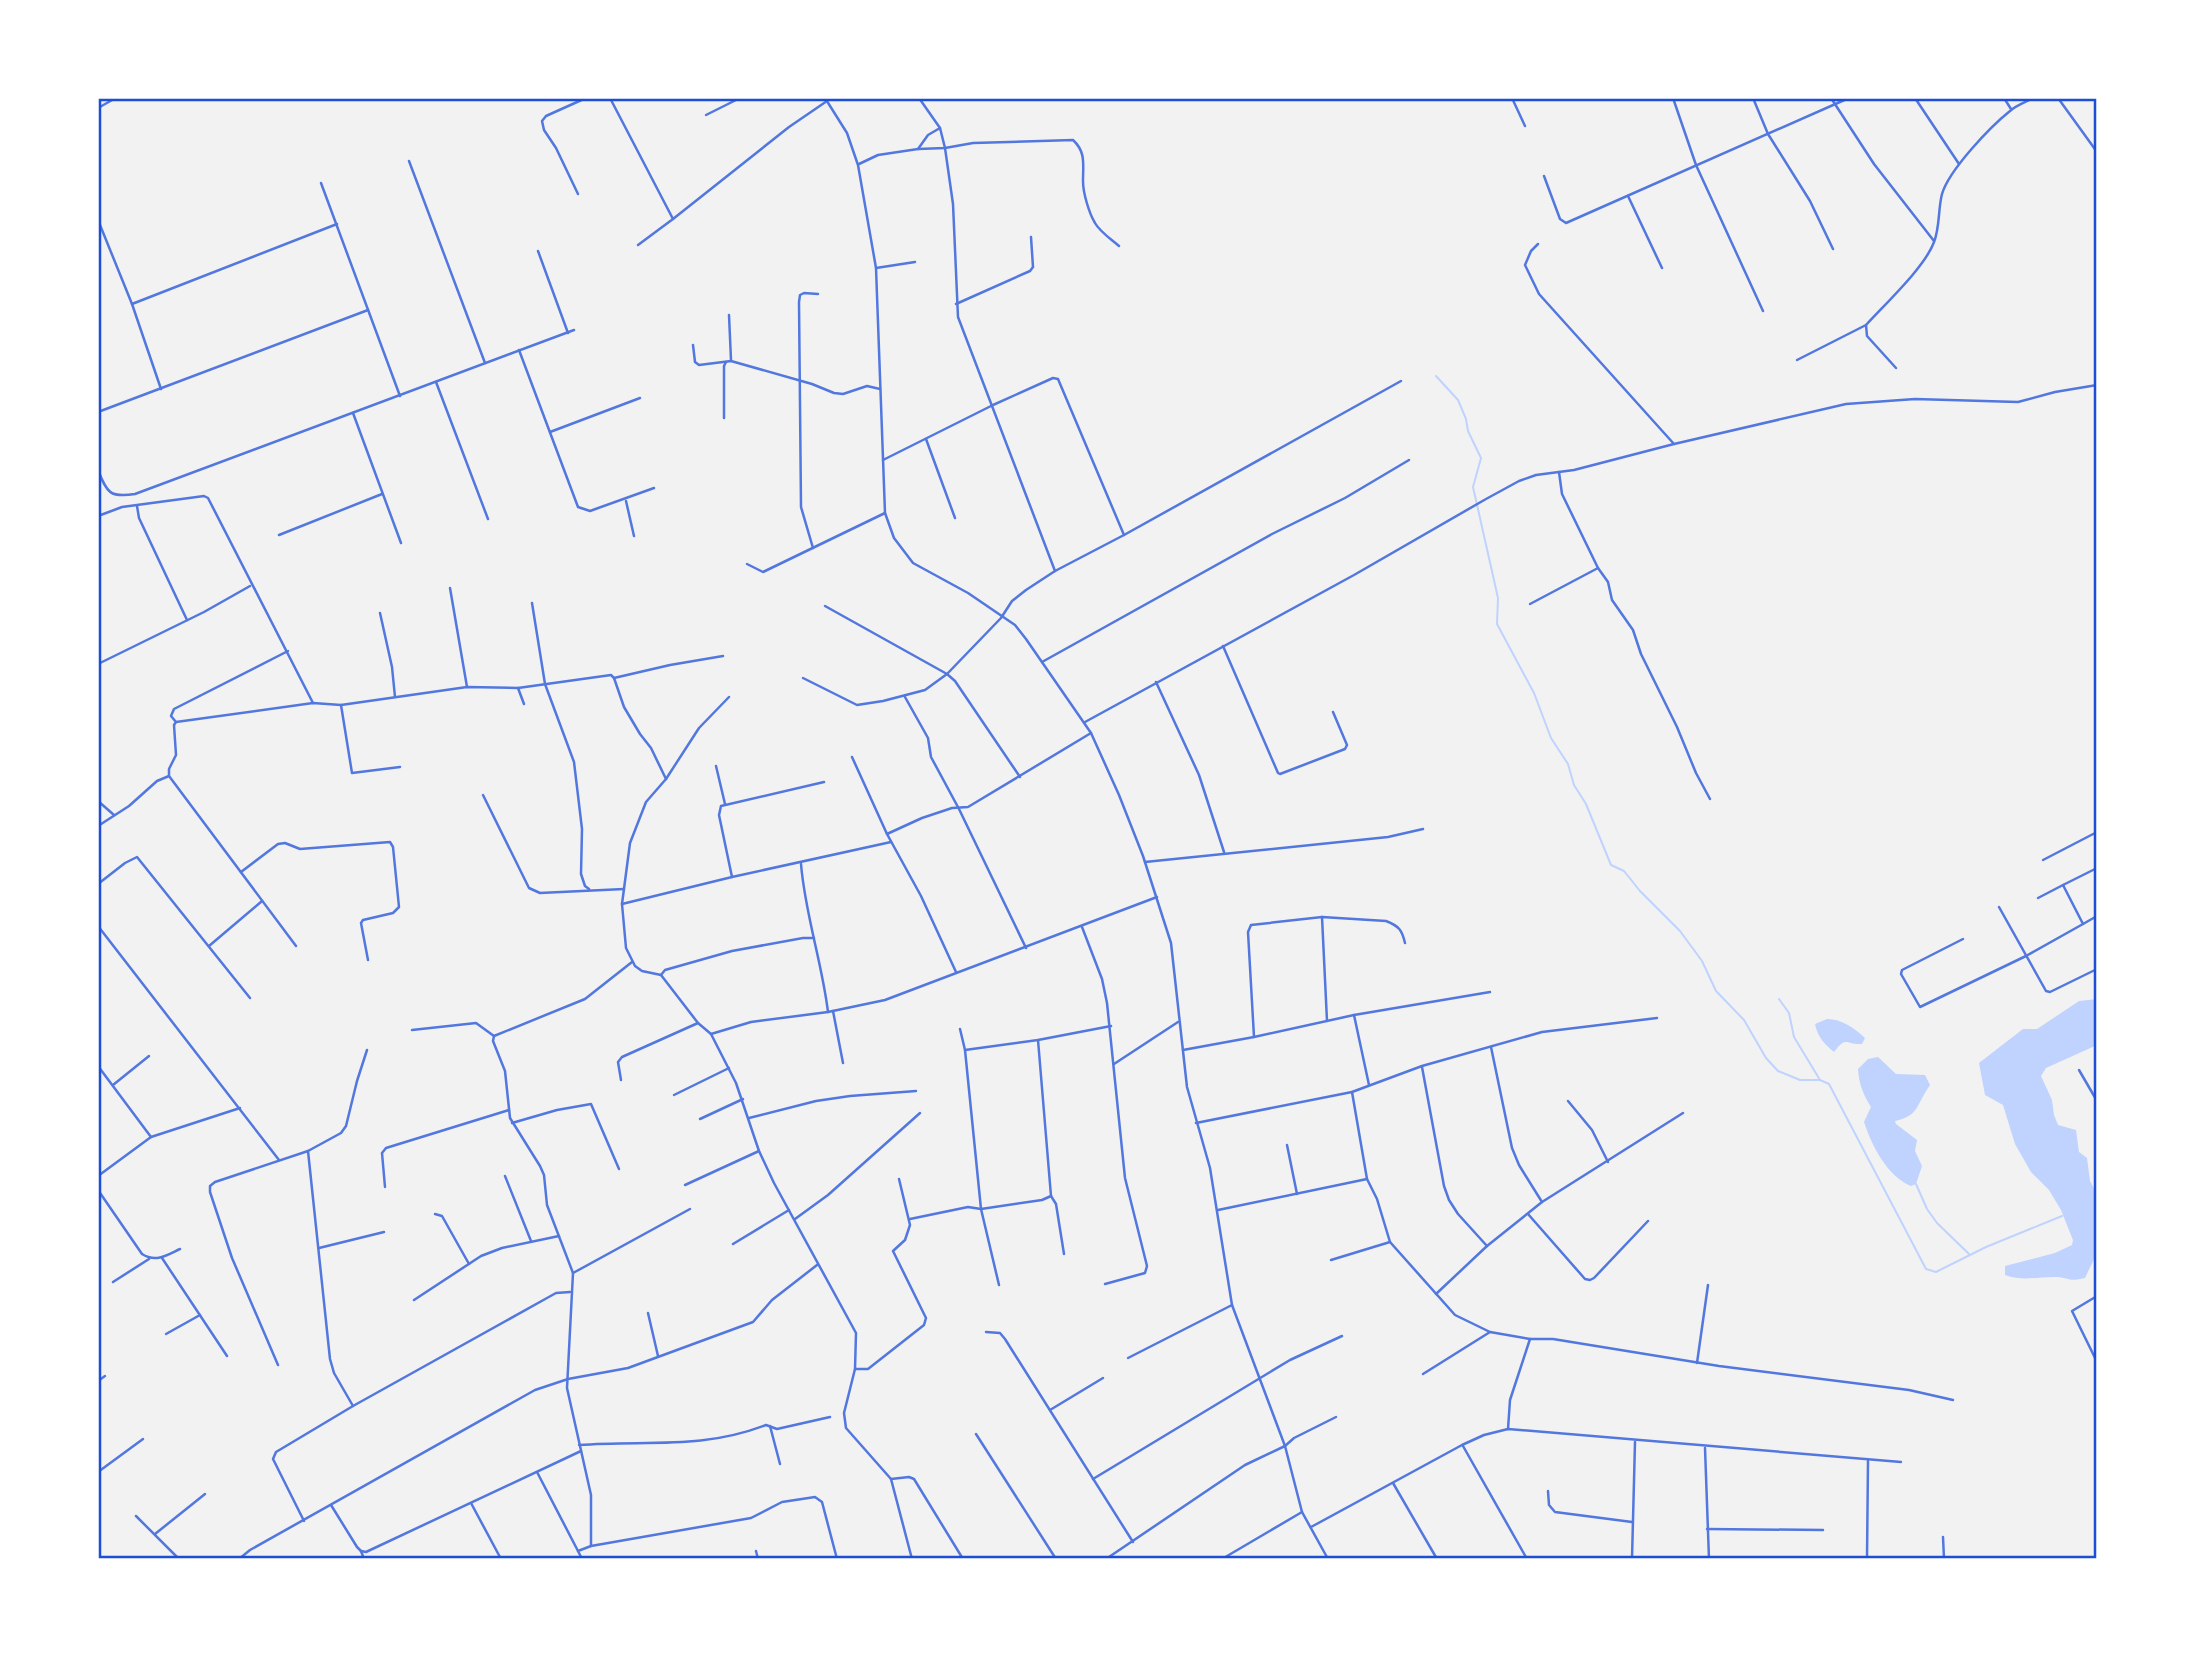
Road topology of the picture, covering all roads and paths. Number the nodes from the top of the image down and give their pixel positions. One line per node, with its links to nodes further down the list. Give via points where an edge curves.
1 (586, 98): 32 (street, via 542,121)
2 (610, 98): 34 (street)
3 (740, 98): 19 (street)
4 (919, 98): 21 (street)
5 (1512, 98): 20 (street)
6 (1672, 98): 29 (street)
7 (1752, 98): 22 (street)
8 (1831, 98): 16 (street)
9 (1849, 98): 16 (street)
10 (1915, 98): 27 (street)
11 (2004, 98): 18 (street)
12 (2034, 98): 18 (street)
13 (2058, 98): 25 (street)
14 (114, 99): 17 (street)
15 (826, 100): 28 (street, via 847,133); 34 (street)
16 (1834, 105): 22 (street); 38 (street)
17 (98, 108)
18 (2011, 109): 27 (street)
19 (706, 115)
20 (1525, 126)
21 (940, 128): 23 (street); 24 (street)
22 (1769, 134): 29 (street); 42 (street)
23 (945, 148): 24 (street); 41 (street, via 984,142 1073,140 1081,148 1083,184 1092,217); 49 (street, via 953,204)
24 (918, 149): 28 (street, via 878,155)
25 (2097, 152)
26 (409, 161): 60 (street)
27 (1959, 164): 38 (street, via 1942,194)
28 (858, 165): 45 (street)
29 (1696, 165): 33 (street); 51 (street)
30 (1544, 176): 33 (street, via 1563,223)
31 (321, 183): 36 (street)
32 (578, 194)
33 (1628, 196): 46 (street)
34 (673, 219): 40 (street)
35 (98, 220): 48 (street)
36 (337, 224): 48 (street); 50 (street)
37 (1031, 237): 49 (street, via 1030,271)
38 (1934, 241): 53 (street)
39 (1538, 244): 76 (street, via 1525,265 1539,294)
40 (638, 245)
41 (1119, 246)
42 (1833, 249)
43 (538, 251): 55 (street)
44 (915, 262): 45 (street)
45 (876, 268): 67 (street)
46 (1662, 268)
47 (818, 295): 62 (street, via 800,295)
48 (132, 304): 66 (street)
49 (956, 304): 70 (street)
50 (368, 310): 66 (street); 68 (street)
51 (1763, 311)
52 (729, 315): 59 (street)
53 (1866, 325): 58 (street); 61 (street, via 1867,335)
54 (574, 330): 55 (street)
55 (568, 333): 57 (street)
56 (693, 345): 59 (street, via 696,364)
57 (519, 350): 60 (street); 74 (street)
58 (1797, 360)
59 (729, 361): 62 (street); 73 (street, via 724,366)
60 (485, 363): 64 (street)
61 (1896, 368)
62 (801, 381): 67 (street, via 843,394 867,386); 93 (street, via 801,508)
63 (1401, 381): 90 (street)
64 (436, 382): 68 (street); 88 (street)
65 (2097, 385): 76 (street, via 2018,402 1915,399 1846,404)
66 (161, 389): 71 (street)
67 (880, 389): 77 (street)
68 (400, 396): 72 (street)
69 (640, 398): 74 (street)
70 (993, 405): 75 (street); 90 (street, via 1058,379); 96 (street)
71 (98, 412)
72 (353, 413): 79 (street, via 135,494 117,496 106,488); 82 (street)
73 (724, 418)
74 (550, 432): 83 (street, via 578,507 590,511)
75 (926, 439): 77 (street); 87 (street)
76 (1674, 444): 80 (street)
77 (883, 460): 85 (street)
78 (1409, 460): 108 (street)
79 (98, 470)
80 (1559, 472): 95 (street, via 1562,494); 105 (street, via 1507,487)
81 (654, 488): 83 (street)
82 (382, 494): 89 (street); 92 (street)
83 (626, 500): 91 (street)
84 (137, 506): 86 (street); 97 (street, via 208,498); 104 (street)
85 (885, 513): 93 (street); 103 (street, via 894,538 913,563 968,593)
86 (98, 516)
87 (955, 518)
88 (488, 520)
89 (279, 535)
90 (1124, 535): 96 (street)
91 (634, 536)
92 (401, 543)
93 (813, 548): 94 (street, via 763,572)
94 (747, 564)
95 (1598, 568): 100 (street); 135 (street, via 1608,582 1612,600 1633,630)
96 (1055, 571): 103 (street, via 1012,601)
97 (251, 585): 104 (street); 106 (street)
98 (450, 588): 115 (street)
99 (532, 603): 114 (street)
100 (1530, 604)
101 (825, 606): 110 (street)
102 (380, 613): 119 (street)
103 (1001, 618): 108 (street, via 1014,625); 110 (street)
104 (187, 620): 109 (street)
105 (1223, 646): 113 (street); 123 (street, via 1278,773 1345,749)
106 (288, 650): 120 (street); 124 (street, via 174,709 171,716)
107 (723, 656): 111 (street)
108 (1042, 662): 125 (street)
109 (98, 664)
110 (947, 674): 117 (street, via 925,690); 131 (street)
111 (614, 678): 114 (street); 132 (street, via 624,706)
112 (803, 678): 117 (street, via 857,705)
113 (1156, 682): 125 (street); 145 (street, via 1199,775)
114 (545, 684): 116 (street); 154 (street, via 574,762 582,829 581,874)
115 (467, 687): 116 (street); 119 (street)
116 (518, 688): 121 (street)
117 (905, 696): 138 (street)
118 (729, 697): 132 (street, via 699,728)
119 (395, 698): 122 (street)
120 (313, 704): 122 (street); 124 (street)
121 (524, 704)
122 (341, 705): 129 (street, via 352,773)
123 (1333, 712)
124 (176, 722): 130 (street, via 176,755)
125 (1085, 722): 126 (street)
126 (1091, 733): 131 (street); 147 (street)
127 (852, 757): 143 (street)
128 (716, 766): 137 (street)
129 (400, 767)
130 (169, 776): 139 (street); 150 (street)
131 (1020, 776): 138 (street)
132 (666, 779): 155 (street, via 646,802 630,843)
133 (824, 782): 137 (street)
134 (483, 795): 154 (street, via 529,888 540,893)
135 (1710, 799)
136 (98, 801): 139 (street)
137 (725, 804): 151 (street, via 719,815)
138 (959, 809): 143 (street, via 922,818); 171 (street)
139 (115, 816): 140 (street)
140 (98, 826)
141 (1423, 829): 145 (street, via 1388,837)
142 (2097, 832): 146 (street)
143 (887, 834): 144 (street)
144 (891, 842): 148 (street); 176 (street)
145 (1224, 852): 147 (street)
146 (2043, 860)
147 (1145, 862): 156 (street)
148 (801, 863): 151 (street); 166 (street)
149 (2097, 868): 153 (street)
150 (240, 872): 158 (street); 173 (street, via 278,844 300,849 390,842 399,907 361,923)
151 (732, 877): 159 (street)
152 (98, 884): 169 (street, via 137,857)
153 (2063, 885): 157 (street); 163 (street)
154 (589, 889): 155 (street)
155 (624, 889): 159 (street)
156 (1157, 897): 165 (street); 184 (street, via 1171,943)
157 (2038, 898)
158 (262, 901): 169 (street); 170 (street)
159 (622, 904): 174 (street, via 626,948)
160 (1999, 907): 172 (street)
161 (2097, 916): 163 (street)
162 (1322, 917): 168 (street, via 1396,925); 183 (street); 191 (street, via 1248,927)
163 (2083, 924): 172 (street)
164 (98, 926): 213 (street)
165 (1082, 926): 171 (street); 186 (street, via 1102,979)
166 (814, 938): 177 (street, via 732,951); 180 (street)
167 (1963, 939): 172 (street, via 1902,970 1918,1006)
168 (1405, 943)
169 (209, 946): 179 (street)
170 (296, 946)
171 (1026, 948): 176 (street)
172 (2026, 956): 175 (street, via 2048,992)
173 (368, 960)
174 (632, 962): 177 (street, via 642,971); 190 (street, via 585,999)
175 (2097, 969)
176 (956, 972): 180 (street, via 885,1000)
177 (661, 975): 185 (street)
178 (1490, 992): 181 (street)
179 (250, 998)
180 (831, 1011): 189 (street); 198 (street)
181 (1354, 1015): 183 (street); 206 (street)
182 (1657, 1018): 193 (street, via 1542,1032)
183 (1327, 1021): 191 (street)
184 (1178, 1022): 196 (street); 199 (street)
185 (698, 1023): 189 (street); 204 (street, via 622,1057 618,1062)
186 (1111, 1026): 192 (street); 199 (street)
187 (960, 1029): 195 (street)
188 (412, 1030): 190 (street, via 476,1023)
189 (711, 1034): 202 (street)
190 (494, 1036): 214 (street, via 505,1071)
191 (1254, 1037): 196 (street)
192 (1038, 1040): 195 (street); 236 (street)
193 (1491, 1046): 201 (street); 237 (street, via 1512,1148)
194 (367, 1050): 223 (street, via 346,1126 334,1139)
195 (965, 1050): 239 (street)
196 (1183, 1050): 220 (street)
197 (149, 1056): 205 (street)
198 (843, 1063)
199 (1114, 1064): 263 (street, via 1125,1178 1147,1266 1144,1273)
200 (98, 1066): 205 (street)
201 (1422, 1066): 206 (street); 252 (street, via 1449,1200)
202 (729, 1068): 209 (street); 210 (street)
203 (2079, 1070): 212 (street)
204 (621, 1080)
205 (113, 1085): 221 (street)
206 (1369, 1085): 208 (street)
207 (916, 1091): 217 (street, via 816,1101)
208 (1352, 1092): 220 (street); 231 (street)
209 (674, 1095)
210 (743, 1099): 217 (street); 218 (street)
211 (1567, 1101): 226 (street)
212 (2097, 1101)
213 (240, 1108): 221 (street); 225 (street)
214 (509, 1110): 219 (street); 233 (street, via 386,1148 382,1153)
215 (920, 1113): 244 (street)
216 (1683, 1113): 226 (street)
217 (749, 1118): 224 (street)
218 (700, 1119)
219 (512, 1123): 227 (street, via 591,1104); 248 (street, via 544,1175 547,1205)
220 (1196, 1123): 241 (street)
221 (151, 1137): 228 (street)
222 (1287, 1145): 235 (street)
223 (308, 1151): 225 (street); 253 (street)
224 (759, 1151): 232 (street); 240 (street)
225 (279, 1160): 285 (street, via 210,1186 232,1258)
226 (1608, 1161): 237 (street)
227 (619, 1169)
228 (98, 1176)
229 (505, 1177): 249 (street)
230 (900, 1179): 245 (street)
231 (1367, 1179): 235 (street); 250 (street)
232 (685, 1185)
233 (386, 1187)
234 (98, 1190): 256 (street)
235 (1297, 1194): 241 (street)
236 (1051, 1196): 239 (street); 255 (street)
237 (1542, 1202): 243 (street)
238 (690, 1209): 261 (street)
239 (981, 1209): 245 (street, via 968,1207); 265 (street)
240 (789, 1210): 244 (street); 251 (street)
241 (1218, 1210): 270 (street)
242 (436, 1214): 259 (street, via 442,1216)
243 (1528, 1214): 246 (street, via 1590,1280); 252 (street)
244 (795, 1219): 260 (street)
245 (910, 1219): 286 (street, via 908,1235 893,1251 925,1313 924,1325 868,1369)
246 (1647, 1221)
247 (384, 1232): 253 (street)
248 (559, 1236): 249 (street); 261 (street)
249 (531, 1241): 259 (street)
250 (1390, 1242): 258 (street); 267 (street)
251 (733, 1244)
252 (1487, 1246): 267 (street)
253 (318, 1248): 294 (street, via 332,1367)
254 (180, 1249): 257 (street)
255 (1064, 1254)
256 (149, 1258): 257 (street); 262 (street)
257 (162, 1258): 272 (street)
258 (1331, 1261)
259 (468, 1264): 269 (street)
260 (817, 1265): 281 (street, via 772,1300 753,1322); 286 (street, via 856,1333)
261 (573, 1273): 266 (street)
262 (113, 1282)
263 (1105, 1284)
264 (1708, 1285): 284 (street)
265 (999, 1286)
266 (571, 1292): 291 (street); 294 (street, via 556,1293)
267 (1436, 1294): 274 (street, via 1455,1315)
268 (2097, 1296): 279 (street, via 2072,1311)
269 (414, 1300)
270 (1231, 1306): 282 (street); 290 (street)
271 (648, 1313): 281 (street)
272 (200, 1315): 275 (street); 280 (street)
273 (986, 1332): 295 (street, via 1000,1334)
274 (1490, 1332): 277 (street); 287 (street)
275 (166, 1334)
276 (1342, 1336): 290 (street)
277 (1530, 1339): 284 (street); 299 (street, via 1510,1400)
278 (2097, 1348): 279 (street)
279 (2092, 1351): 283 (street)
280 (227, 1356)
281 (658, 1356): 291 (street, via 628,1368)
282 (1129, 1358)
283 (2097, 1362)
284 (1697, 1363): 293 (street, via 1909,1390)
285 (278, 1365)
286 (855, 1369): 313 (street, via 844,1413 846,1428)
287 (1423, 1374)
288 (105, 1376): 292 (street)
289 (1103, 1378): 295 (street)
290 (1260, 1378): 305 (street); 314 (street)
291 (568, 1379): 303 (street); 319 (street, via 535,1390)
292 (98, 1381)
293 (1952, 1400)
294 (353, 1406): 322 (street, via 274,1455)
295 (1050, 1410): 314 (street)
296 (830, 1417): 298 (street, via 777,1429)
297 (1336, 1417): 305 (street)
298 (770, 1426): 303 (street, via 690,1444); 310 (street)
299 (1508, 1429): 302 (street); 304 (street)
300 (976, 1434): 343 (street)
301 (143, 1439): 311 (street)
302 (1635, 1442): 306 (street); 323 (street)
303 (579, 1444): 307 (street)
304 (1462, 1445): 315 (street); 348 (street)
305 (1285, 1446): 320 (street); 329 (street, via 1245,1465)
306 (1705, 1447): 308 (street); 325 (street)
307 (581, 1451): 312 (street); 330 (street, via 591,1495)
308 (1867, 1461): 309 (street); 351 (street)
309 (1901, 1462)
310 (780, 1464)
311 (98, 1472)
312 (537, 1472): 318 (street); 332 (street)
313 (891, 1479): 341 (street); 342 (street, via 914,1479)
314 (1093, 1479): 329 (street)
315 (1393, 1483): 324 (street); 347 (street)
316 (1548, 1491): 323 (street, via 1555,1512)
317 (205, 1494): 327 (street)
318 (471, 1503): 331 (street); 337 (street)
319 (331, 1505): 322 (street); 331 (street)
320 (1302, 1512): 324 (street); 345 (street)
321 (136, 1516): 327 (street)
322 (304, 1521): 335 (street)
323 (1632, 1522): 349 (street)
324 (1311, 1527): 346 (street)
325 (1707, 1529): 326 (street); 350 (street)
326 (1823, 1530)
327 (155, 1534): 334 (street)
328 (1943, 1537): 352 (street)
329 (1133, 1542): 344 (street)
330 (591, 1546): 332 (street); 340 (street, via 751,1518 782,1502 815,1497 822,1502)
331 (361, 1551): 336 (street)
332 (578, 1551): 338 (street)
333 (756, 1551): 339 (street)
334 (179, 1559)
335 (239, 1559)
336 (364, 1559)
337 (501, 1559)
338 (582, 1559)
339 (758, 1559)
340 (837, 1559)
341 (912, 1559)
342 (964, 1559)
343 (1056, 1559)
344 (1106, 1559)
345 (1223, 1559)
346 (1328, 1559)
347 (1437, 1559)
348 (1527, 1559)
349 (1632, 1559)
350 (1709, 1559)
351 (1867, 1559)
352 (1944, 1559)

